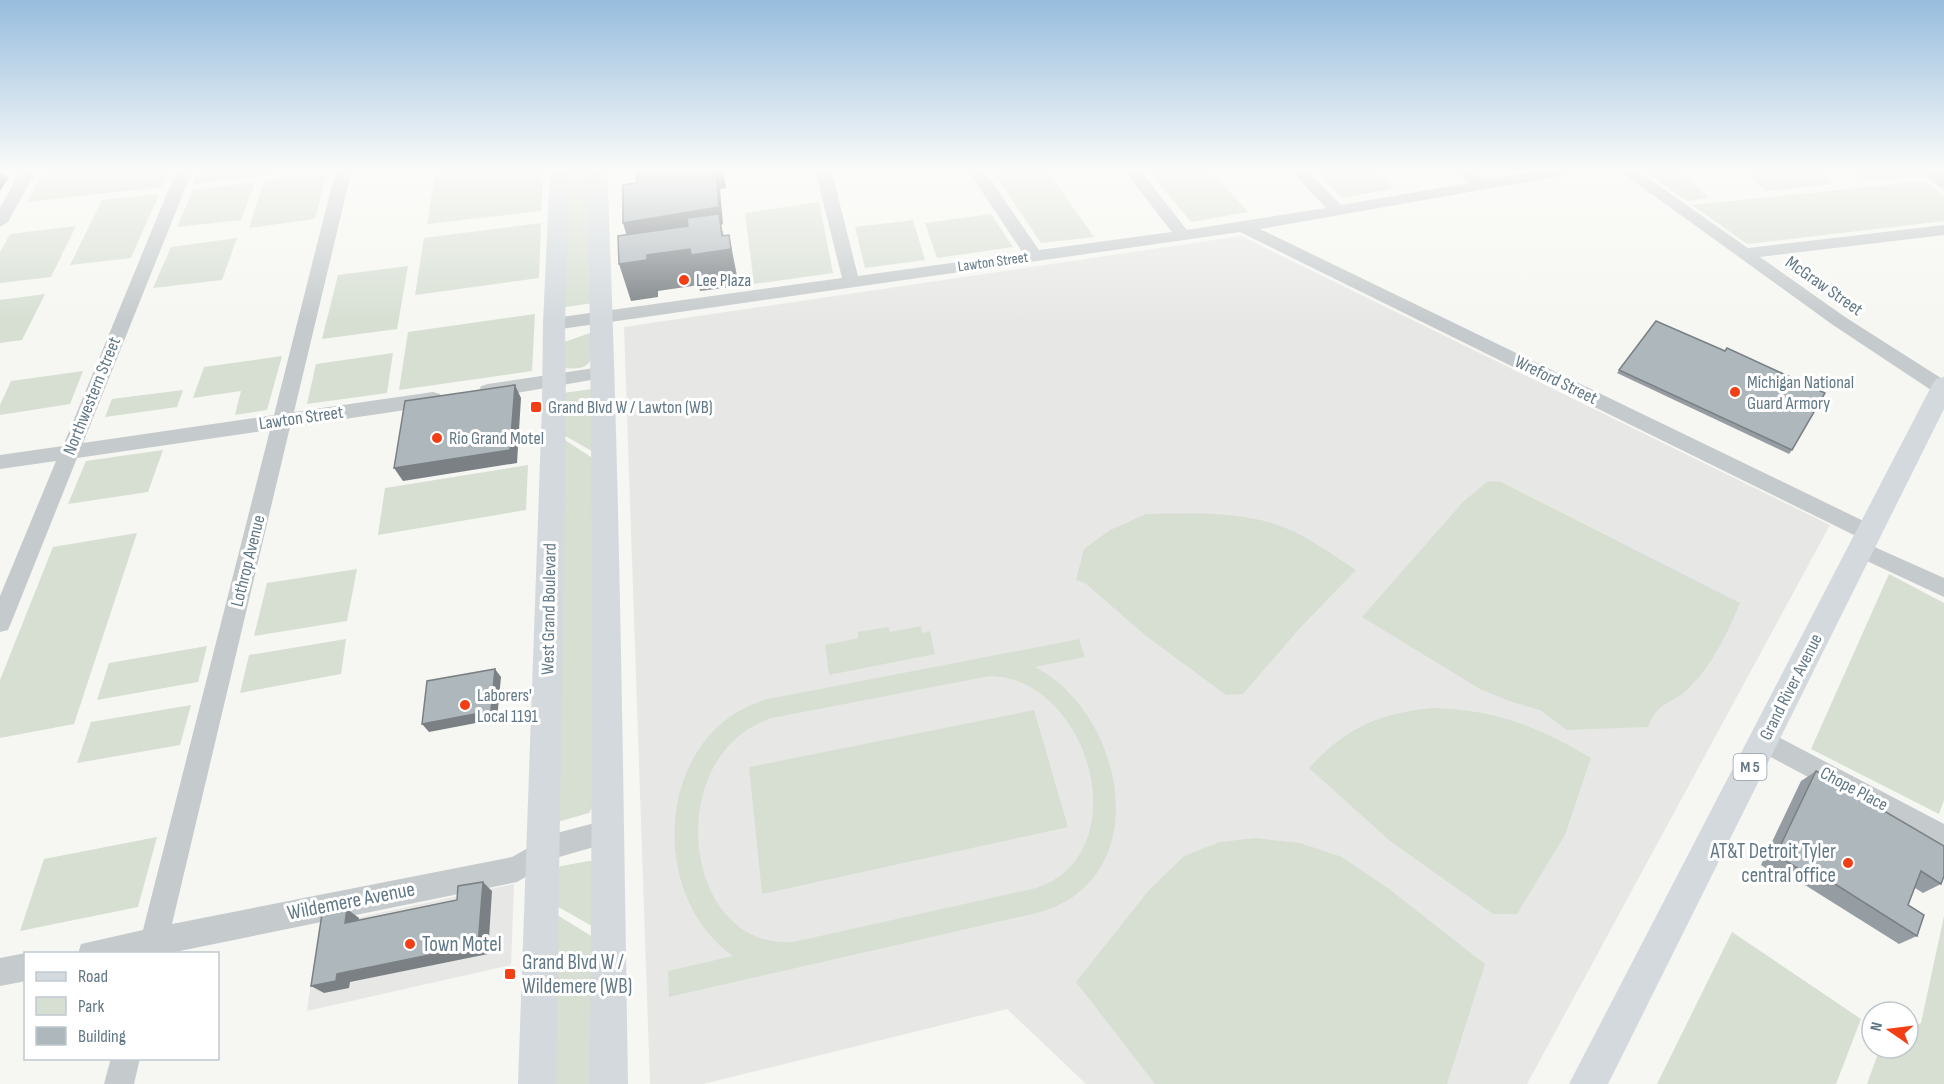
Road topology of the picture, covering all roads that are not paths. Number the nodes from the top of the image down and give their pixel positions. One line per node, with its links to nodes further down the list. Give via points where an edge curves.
1 (164, 220): 24 (street, Northwestern Street)
2 (332, 220): 23 (street, Lothrop Avenue)
3 (558, 220): 17 (main road, West Grand Boulevard)
4 (599, 220): 16 (main road)
5 (836, 220): 15 (street)
6 (1009, 220): 14 (street)
7 (1171, 220): 12 (street)
8 (1283, 220): 10 (street, Lawton Street)
9 (1696, 220): 13 (street, McGraw Street)
10 (1242, 227): 12 (street, Lawton Street); 26 (street, Wreford Street)
11 (1944, 230): 13 (street)
12 (1183, 235): 14 (street, Lawton Street)
13 (1744, 254): 20 (street, McGraw Street)
14 (1034, 256): 15 (street, Lawton Street)
15 (851, 282): 16 (street, Lawton Street)
16 (602, 317): 17 (street, Lawton Street); 18 (main road)
17 (554, 324): 19 (main road, West Grand Boulevard)
18 (601, 373): 19 (street); 30 (main road)
19 (555, 380): 21 (street); 32 (main road, West Grand Boulevard)
20 (1944, 388): 26 (main road, Grand River Avenue / M 5)
21 (469, 394)
22 (446, 397): 23 (street, Lawton Street)
23 (283, 421): 24 (street, Lawton Street); 33 (street, Lothrop Avenue)
24 (69, 452): 25 (street, Lawton Street); 28 (street, Northwestern Street)
25 (0, 462)
26 (1865, 541): 27 (street, Wreford Street); 29 (main road, Grand River Avenue / M 5)
27 (1944, 588)
28 (0, 623)
29 (1763, 740): 31 (street, Chope Place); 41 (main road, Grand River Avenue / M 5)
30 (606, 832): 32 (street, Wildemere Avenue); 40 (main road)
31 (1944, 838)
32 (544, 851): 33 (street, Wildemere Avenue, via 517,868); 39 (main road, West Grand Boulevard)
33 (153, 947): 34 (street, Wildemere Avenue)
34 (109, 952)
35 (24, 966): 36 (street)
36 (0, 972)
37 (126, 1060): 38 (street)
38 (119, 1084)
39 (537, 1084)
40 (609, 1084)
41 (1588, 1084)

